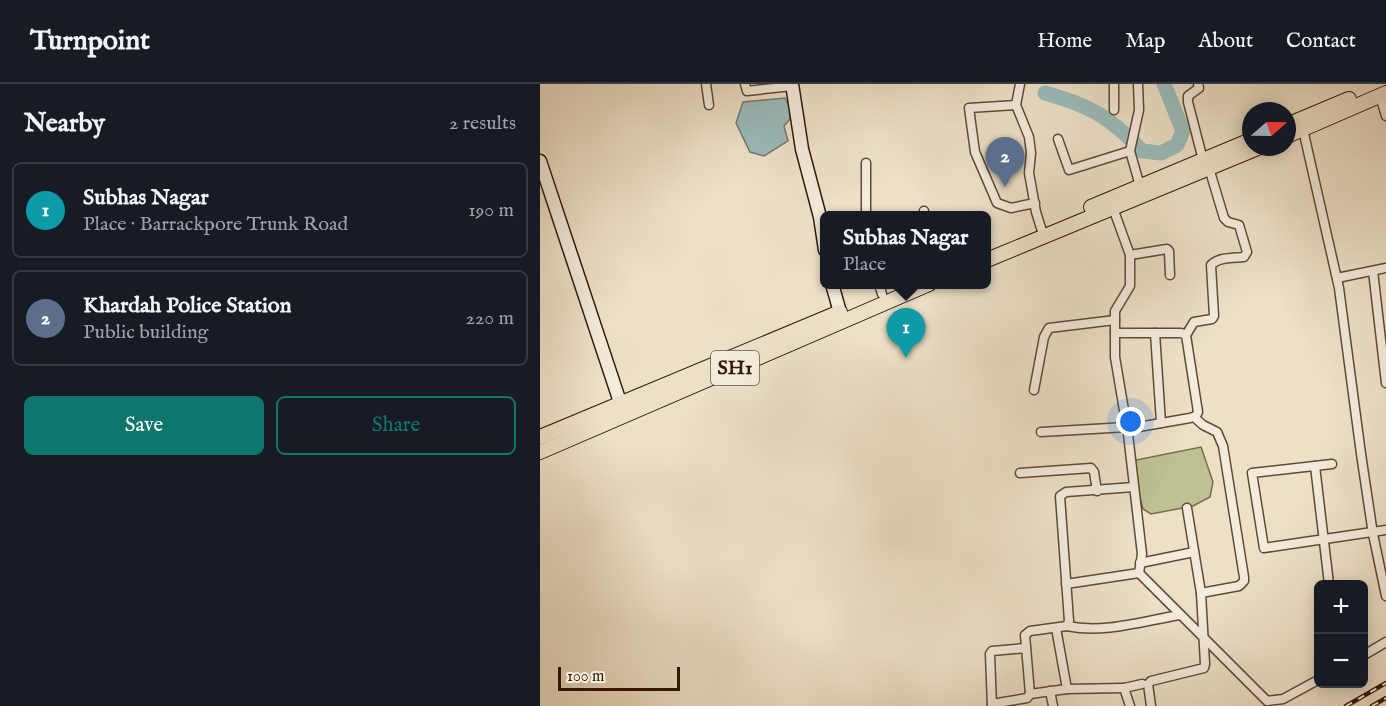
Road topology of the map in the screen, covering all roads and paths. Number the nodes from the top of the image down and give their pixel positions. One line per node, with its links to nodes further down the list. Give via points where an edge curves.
1 (706, 84): 9 (street)
2 (745, 84): 7 (street, via 747,91)
3 (1020, 84): 10 (street)
4 (1114, 84): 11 (street)
5 (1138, 84): 18 (street, via 1139,110)
6 (1198, 84): 22 (street, via 1188,102)
7 (792, 85): 27 (street, via 802,149)
8 (1384, 91): 12 (street); 14 (main road)
9 (709, 105)
10 (1016, 105): 24 (street, via 1029,137 1029,173); 24 (street, via 969,108 975,152 997,203 1011,208)
11 (1114, 110)
12 (1386, 116)
13 (1296, 124): 14 (main road)
14 (1302, 124): 15 (main road); 35 (street)
15 (1296, 129)
16 (1058, 139): 18 (street, via 1069,170)
17 (1242, 145): 22 (main road)
18 (1130, 151): 23 (street)
19 (1242, 153): 22 (main road)
20 (540, 162): 46 (street)
21 (866, 163): 26 (street)
22 (1206, 164): 23 (main road); 25 (main road); 43 (street, via 1224,218 1239,225 1247,252 1244,257 1214,261 1211,265 1214,316 1194,322)
23 (1140, 186): 28 (main road)
24 (1035, 203): 28 (street)
25 (1113, 208): 28 (main road); 30 (street)
26 (866, 211)
27 (820, 217)
28 (1043, 232): 29 (main road); 31 (main road)
29 (991, 249)
30 (1130, 255): 34 (street, via 1167,249); 40 (street, via 1130,285 1115,311)
31 (991, 258)
32 (1386, 268): 33 (street)
33 (1373, 271): 35 (street); 44 (street)
34 (1170, 275)
35 (1337, 278): 60 (street)
36 (833, 289): 39 (street)
37 (880, 289): 39 (main road, SH1)
38 (919, 289): 46 (main road, SH1)
39 (840, 312): 46 (main road, SH1)
40 (1115, 320): 41 (street); 45 (street, via 1049,328)
41 (1115, 333): 42 (street); 49 (street, via 1114,357)
42 (1155, 333): 43 (street); 48 (street)
43 (1186, 335): 47 (street, via 1198,412)
44 (1386, 383)
45 (1034, 390)
46 (623, 410): 51 (main road, SH1); 52 (main road, SH1)
47 (1194, 417): 48 (street); 67 (street, via 1217,432 1223,446 1244,577 1239,586)
48 (1161, 423): 49 (street)
49 (1127, 428): 50 (street); 56 (street)
50 (1041, 432)
51 (540, 438)
52 (540, 452)
53 (1332, 464): 54 (street)
54 (1315, 466): 61 (street); 61 (street, via 1252,473 1264,548)
55 (1020, 473): 57 (street, via 1091,468)
56 (1134, 488): 57 (street); 63 (street)
57 (1097, 491): 66 (street, via 1066,492 1060,496)
58 (1187, 508): 62 (street)
59 (1386, 530): 60 (street)
60 (1373, 534): 61 (street); 68 (street)
61 (1324, 539): 65 (street)
62 (1194, 552): 63 (street); 67 (street)
63 (1140, 563): 64 (street)
64 (1138, 573): 66 (street); 69 (street)
65 (1328, 580)
66 (1066, 584): 70 (street)
67 (1201, 592): 72 (street)
68 (1386, 596)
69 (1180, 615): 70 (street, via 1104,629); 72 (street)
70 (1067, 626): 71 (street)
71 (1056, 628): 74 (street, via 1025,634); 78 (street)
72 (1205, 637): 76 (street, via 1267,701 1283,699); 85 (street, via 1204,668 1151,681)
73 (1386, 642): 75 (street)
74 (1026, 648): 81 (street); 82 (street, via 990,654)
75 (1368, 653)
76 (1314, 682)
77 (1142, 684): 79 (street)
78 (1067, 688): 79 (street); 80 (street)
79 (1124, 688): 84 (street)
80 (1050, 691): 81 (street); 83 (street)
81 (1030, 693): 82 (street, via 1027,698)
82 (992, 705)
83 (1053, 706)
84 (1130, 706)
85 (1151, 706)

